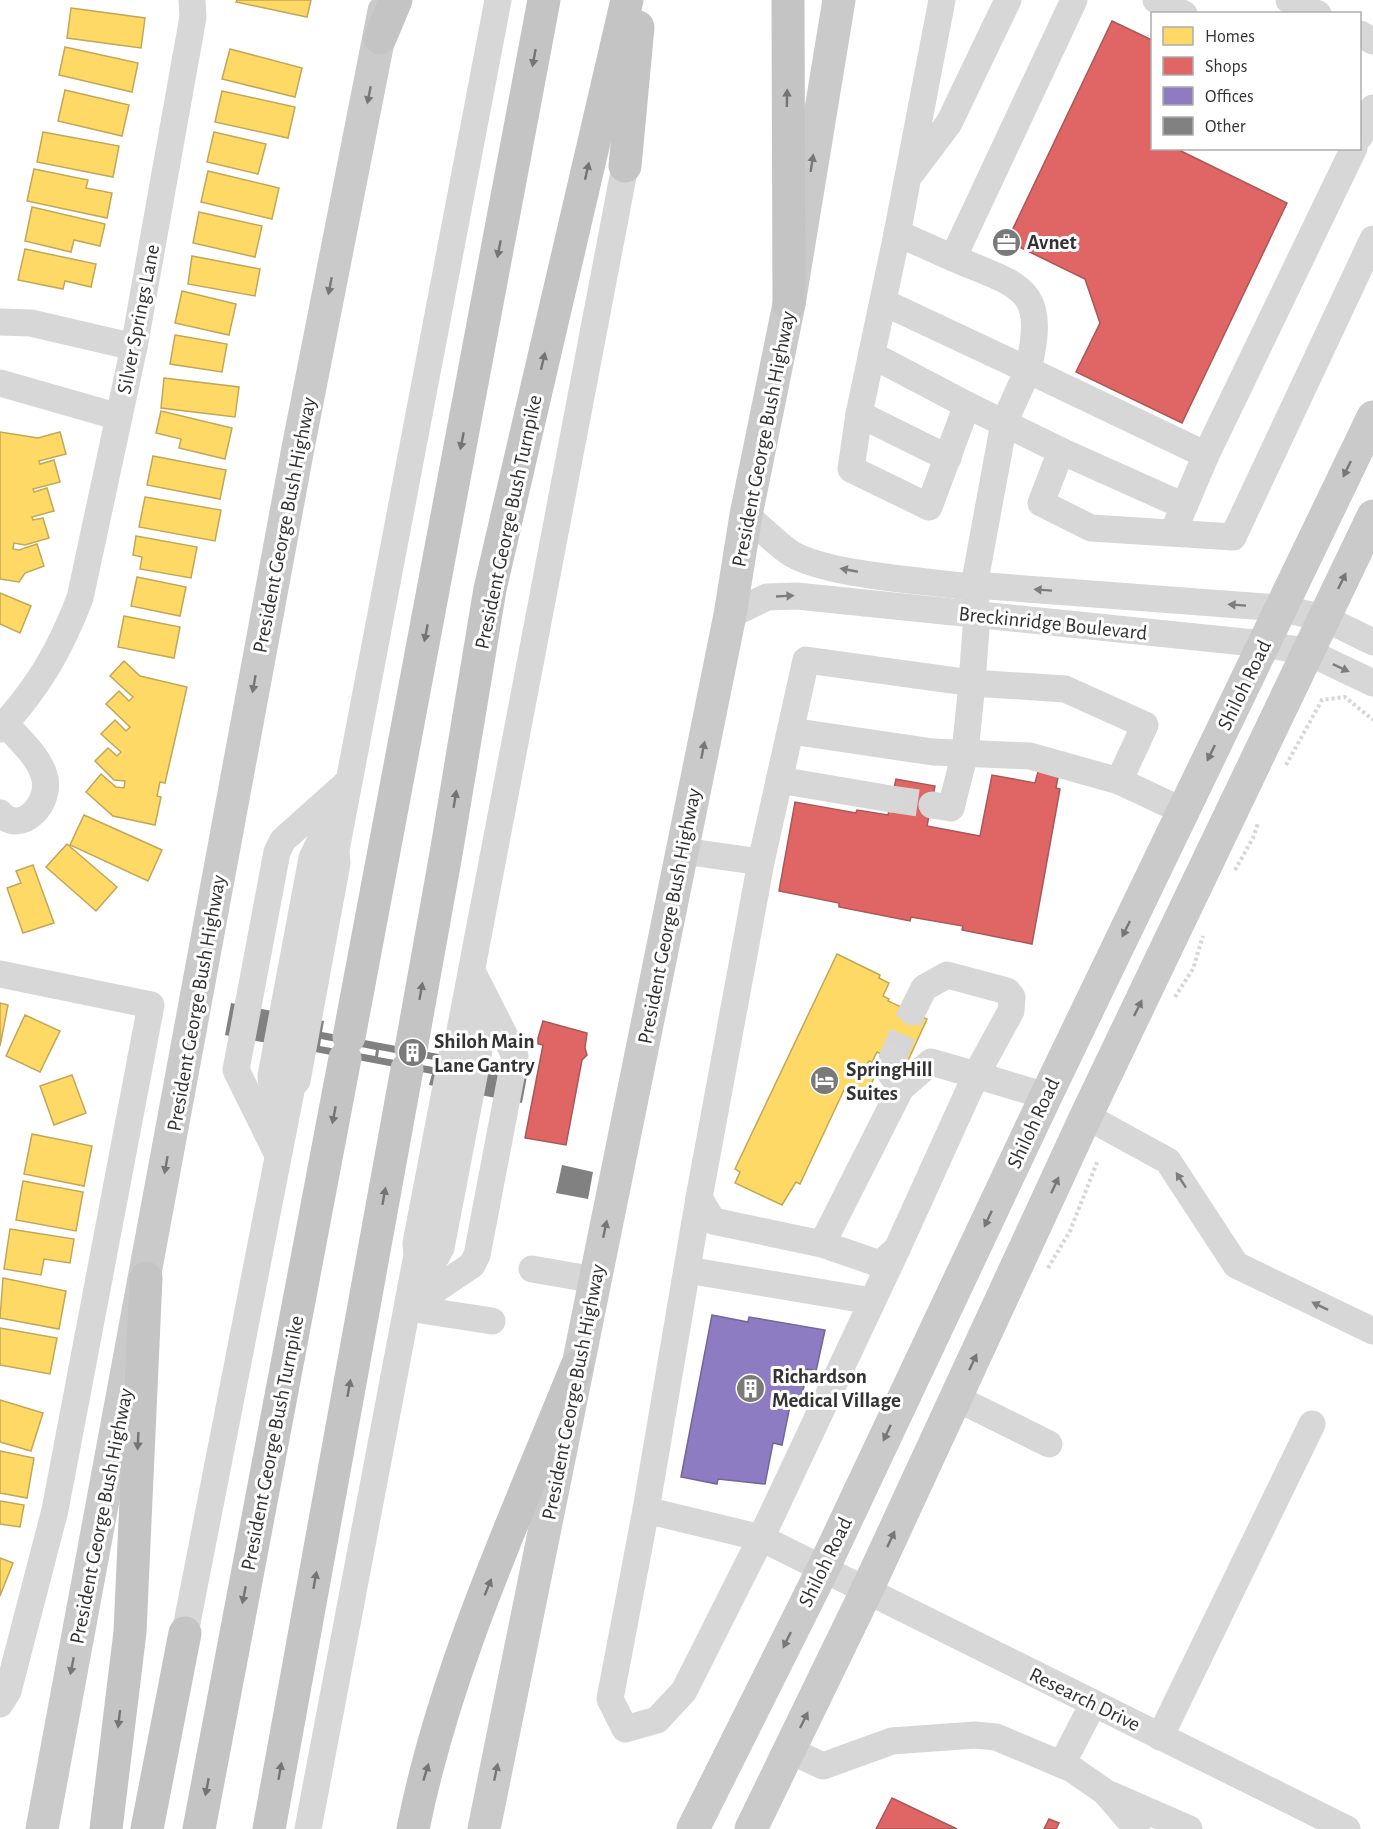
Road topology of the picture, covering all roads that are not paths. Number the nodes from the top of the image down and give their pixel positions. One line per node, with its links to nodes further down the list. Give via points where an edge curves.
1 (192, 0): 29 (street, Silver Springs Lane, via 193,17)
2 (386, 0): 17 (main road, President George Bush Highway)
3 (396, 0): 17 (highway)
4 (498, 0): 59 (street)
5 (544, 0): 105 (highway, President George Bush Turnpike, one-way to 105)
6 (627, 0): 106 (highway, President George Bush Turnpike, one-way to 6, via 446,854 490,589)
7 (640, 0): 21 (highway)
8 (788, 0): 27 (highway, one-way to 8)
9 (839, 0): 27 (main road, President George Bush Highway, one-way to 9)
10 (942, 0): 22 (street)
11 (1008, 0): 22 (street, via 949,123)
12 (1074, 0): 25 (street)
13 (1156, 0): 15 (street)
14 (1289, 0): 16 (street)
15 (1180, 12)
16 (1314, 12)
17 (381, 38): 82 (main road, President George Bush Highway, one-way to 82, via 297,448)
18 (1373, 108): 19 (street)
19 (1361, 132)
20 (1352, 150): 39 (street)
21 (625, 166): 67 (street)
22 (908, 177): 23 (street)
23 (897, 233): 25 (street); 26 (street)
24 (1373, 239): 44 (street, via 1233,537)
25 (953, 258): 31 (street, via 1017,285 1026,294 1034,314 1035,341)
26 (883, 302): 30 (street); 31 (street)
27 (789, 304): 42 (main road, President George Bush Highway)
28 (0, 322): 29 (street, via 31,323)
29 (134, 347): 35 (street, Silver Springs Lane)
30 (872, 355): 33 (street); 34 (street)
31 (1028, 370): 37 (street); 39 (street)
32 (0, 383): 35 (street)
33 (967, 405): 37 (street); 40 (street)
34 (859, 414): 40 (street); 40 (street, via 851,469 929,507)
35 (120, 417): 55 (street, Silver Springs Lane, via 81,598 41,680)
36 (1373, 417): 46 (main road, Shiloh Road, one-way to 46)
37 (1004, 423): 38 (street); 45 (street)
38 (1061, 451): 41 (street); 44 (street, via 1041,503 1091,528)
39 (1206, 455): 41 (street)
40 (948, 458)
41 (1184, 506): 44 (street)
42 (746, 515): 45 (street, Breckinridge Boulevard, one-way to 42, via 881,576 821,565 792,554); 48 (main road, President George Bush Highway)
43 (1373, 516): 49 (main road, Shiloh Road, one-way to 43)
44 (1172, 534)
45 (974, 585): 46 (street, Breckinridge Boulevard, one-way to 45); 47 (street)
46 (1280, 608): 49 (street, Breckinridge Boulevard); 51 (main road, Shiloh Road)
47 (977, 614): 48 (street, Breckinridge Boulevard, one-way to 47, via 767,597 797,596); 51 (street, Breckinridge Boulevard); 53 (street)
48 (730, 615): 65 (main road, President George Bush Highway, one-way to 48)
49 (1324, 618): 50 (street, Breckinridge Boulevard); 52 (main road, Shiloh Road)
50 (1373, 642)
51 (1264, 644): 52 (street, Breckinridge Boulevard); 63 (main road, Shiloh Road, one-way to 63)
52 (1308, 652): 54 (street, Breckinridge Boulevard, one-way to 54); 74 (main road, Shiloh Road, one-way to 52)
53 (972, 682): 56 (street, via 806,660); 57 (street); 60 (street, via 1065,689 1145,725)
54 (1373, 683)
55 (2, 726): 64 (street, via 34,757 45,776 45,794 43,802 28,817 18,820)
56 (791, 731): 57 (street, via 933,752); 58 (street)
57 (965, 753): 60 (street, via 1030,756); 62 (street, via 951,808)
58 (779, 780): 61 (street); 66 (street)
59 (349, 781): 75 (street, via 297,1081 292,1086); 75 (street, via 312,858 271,1076); 75 (street, via 283,840 277,852 236,1070)
60 (1119, 781): 63 (street)
61 (891, 799)
62 (932, 805)
63 (1183, 811): 73 (main road, Shiloh Road, one-way to 73)
64 (0, 813)
65 (682, 851): 66 (street); 87 (main road, President George Bush Highway, one-way to 65)
66 (761, 862): 76 (street)
67 (472, 971): 84 (street, via 416,1243); 84 (street, via 479,1050 441,1248); 84 (street, via 514,1056 479,1243 472,1265)
68 (0, 974): 96 (street, via 151,1005 55,1510 8,1691)
69 (912, 1012): 71 (street, via 924,988 947,975 1007,990 1012,997 1011,1011)
70 (892, 1059): 72 (street, via 889,1071)
71 (976, 1075): 72 (street, via 931,1062); 73 (street); 78 (street)
72 (901, 1088): 77 (street)
73 (1046, 1096): 74 (main road); 93 (main road, Shiloh Road, one-way to 93)
74 (1086, 1116): 86 (street, one-way to 74, via 1236,1265 1168,1161); 88 (main road, Shiloh Road, one-way to 74)
75 (278, 1155): 95 (street)
76 (699, 1198): 77 (street, via 713,1221); 80 (street)
77 (822, 1244): 78 (street, via 879,1264)
78 (897, 1249): 83 (street)
79 (532, 1269): 81 (street)
80 (687, 1270): 83 (street); 91 (street)
81 (578, 1277)
82 (146, 1278): 102 (main road, President George Bush Highway, one-way to 102); 103 (highway, one-way to 103, via 129,1632)
83 (872, 1301): 92 (street)
84 (408, 1308): 85 (street); 107 (street)
85 (492, 1321)
86 (1373, 1331)
87 (576, 1368): 108 (highway, one-way to 87, via 421,1789 470,1631); 109 (main road, President George Bush Highway, one-way to 87)
88 (956, 1398): 90 (street); 94 (main road, Shiloh Road, one-way to 88)
89 (1312, 1425): 98 (street)
90 (1049, 1444)
91 (646, 1510): 92 (street, Research Drive); 92 (street, via 610,1699 625,1729 657,1720 684,1691)
92 (761, 1538): 93 (street, Research Drive)
93 (823, 1569): 94 (street, Research Drive); 110 (main road, Shiloh Road, one-way to 110)
94 (866, 1592): 97 (street, Research Drive); 99 (main road, Shiloh Road, one-way to 94)
95 (185, 1633): 104 (highway)
96 (0, 1704)
97 (1093, 1704): 98 (street, Research Drive); 100 (street)
98 (1160, 1737): 114 (street, Research Drive)
99 (789, 1750): 100 (street, via 823,1766 892,1741 975,1735 996,1737); 111 (main road, Shiloh Road)
100 (1062, 1764): 101 (street)
101 (1105, 1792): 112 (street); 113 (street)
102 (42, 1829)
103 (106, 1829)
104 (147, 1829)
105 (199, 1829)
106 (269, 1829)
107 (308, 1829)
108 (413, 1829)
109 (484, 1829)
110 (693, 1829)
111 (751, 1829)
112 (1137, 1829)
113 (1189, 1829)
114 (1347, 1829)

